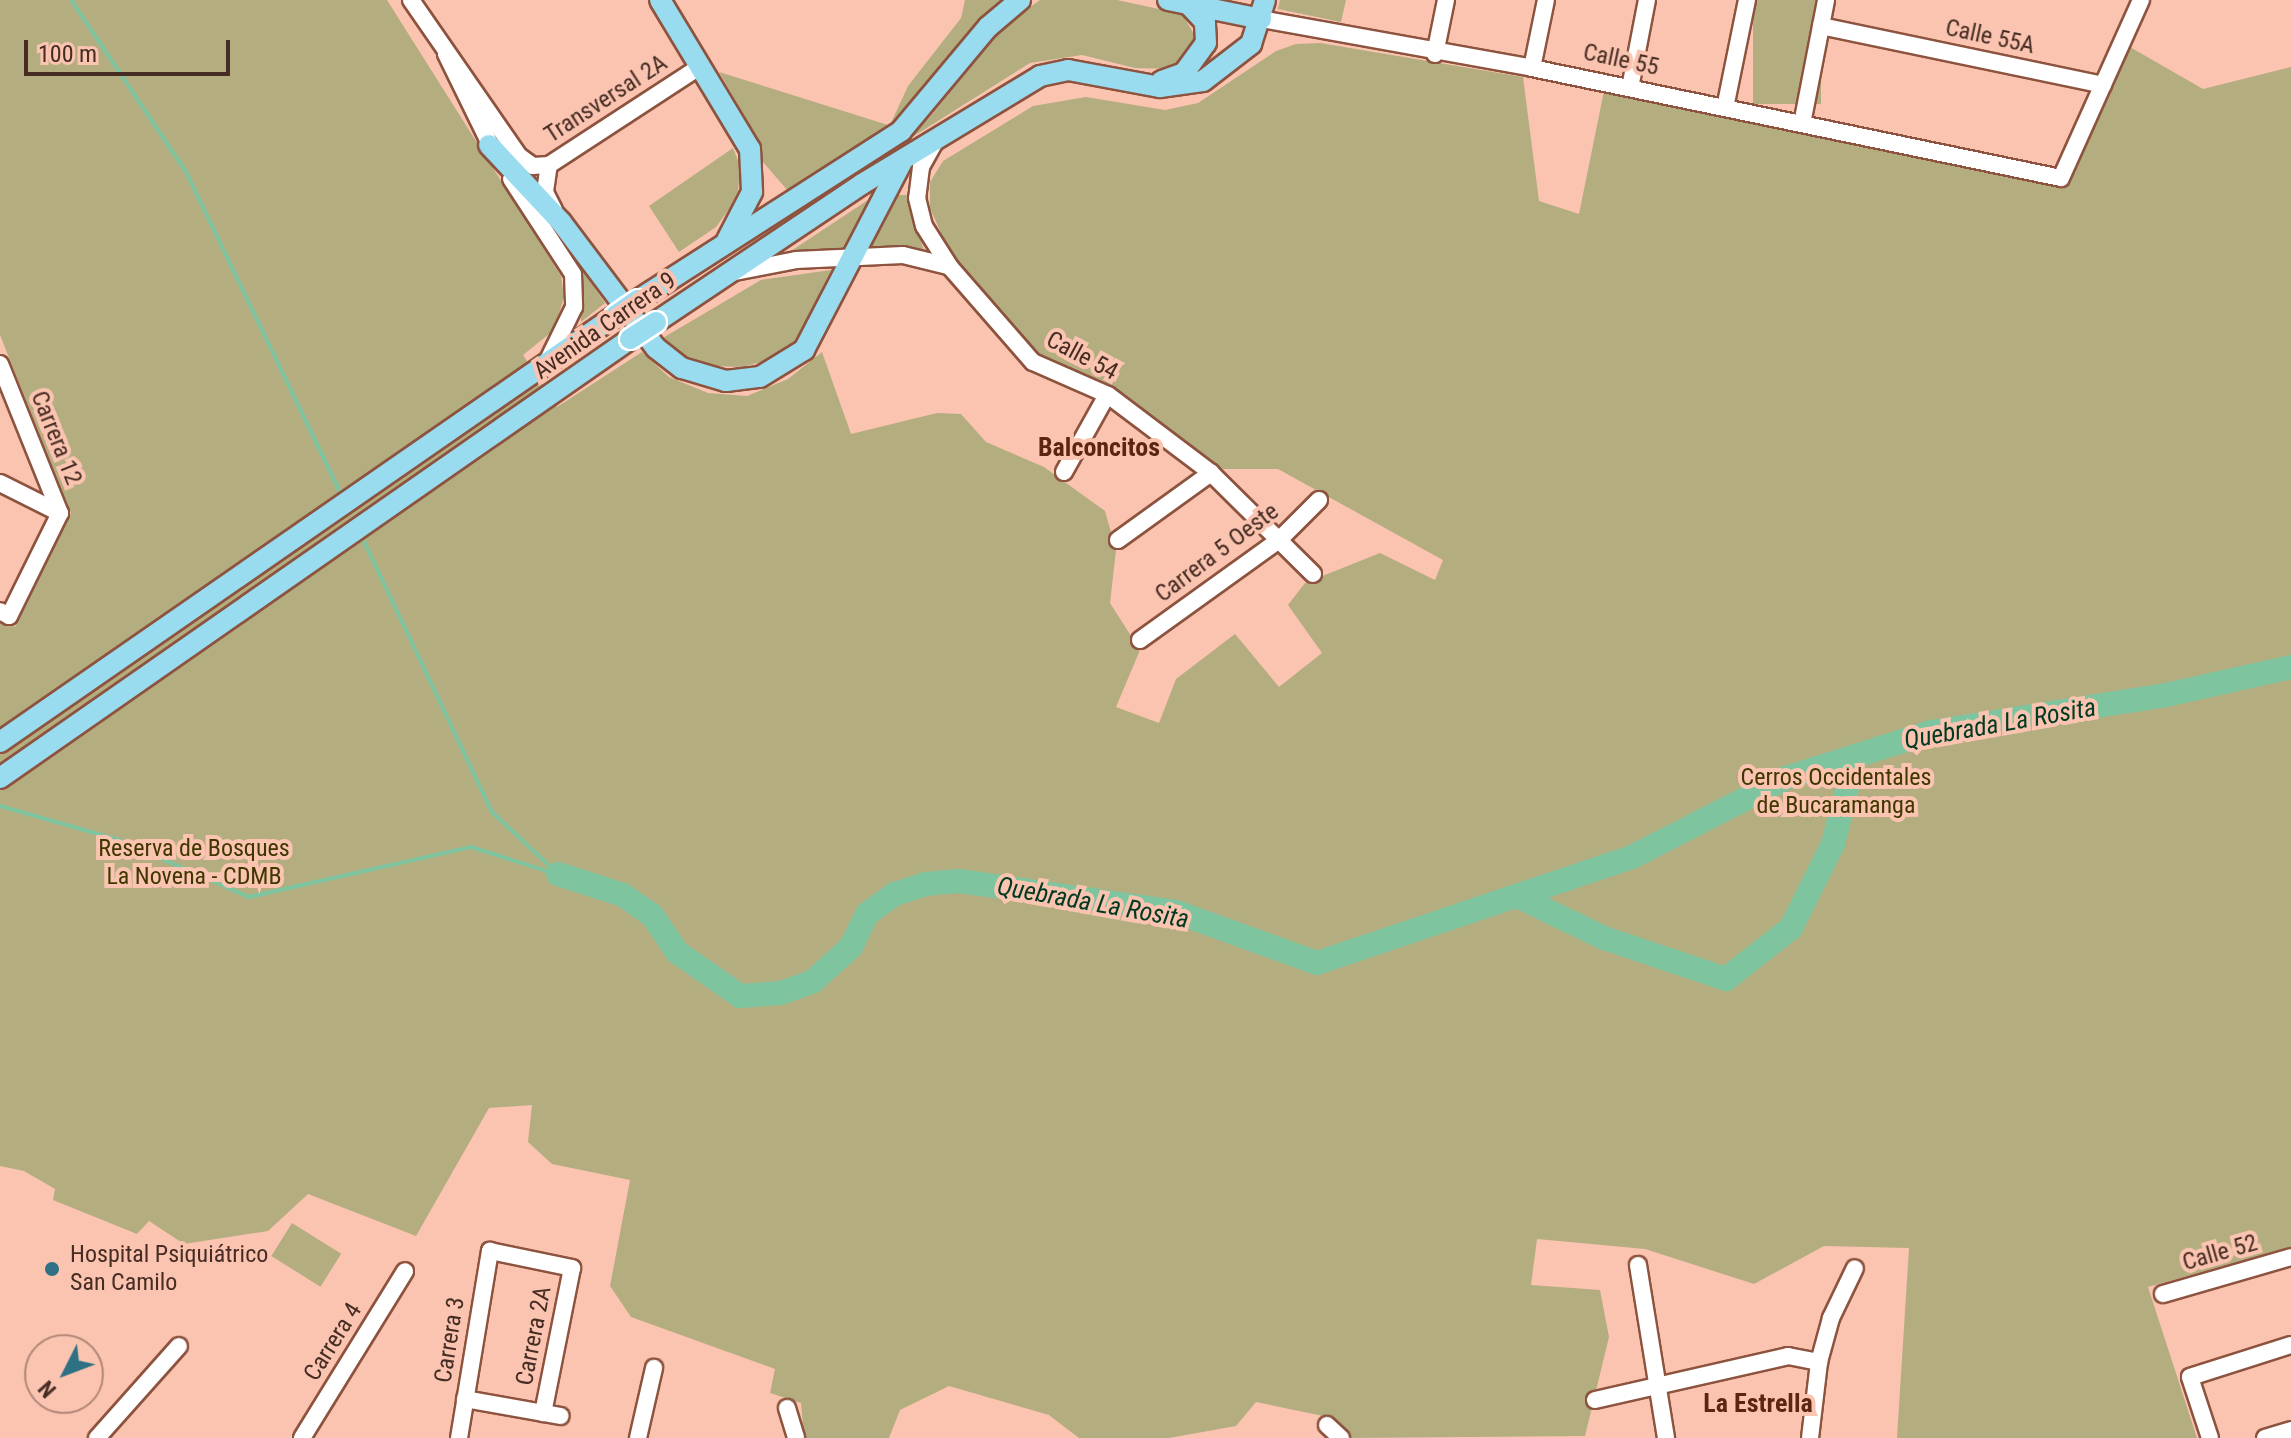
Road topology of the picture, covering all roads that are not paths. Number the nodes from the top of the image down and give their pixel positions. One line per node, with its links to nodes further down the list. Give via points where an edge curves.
1 (411, 0): 13 (street)
2 (660, 0): 15 (main road)
3 (1020, 0): 27 (main road, Avenida Carrera 9, via 988,27 911,123)
4 (1446, 0): 14 (street)
5 (1546, 0): 16 (street)
6 (1647, 0): 19 (street)
7 (1747, 0): 20 (street)
8 (1826, 0): 12 (street)
9 (2141, 0): 18 (street)
10 (1178, 2): 11 (main road, Calle 55); 17 (main road, via 1205,22 1202,54 1184,73)
11 (1263, 10): 14 (street, Calle 55); 17 (main road, Avenida Carrera 9, via 1251,44 1212,76 1178,87)
12 (1821, 26): 18 (street, Calle 55A); 21 (street)
13 (446, 54): 23 (street); 25 (street, via 519,156 533,166)
14 (1435, 54): 16 (street, Calle 55)
15 (701, 66): 25 (street, Transversal 2A); 27 (main road, via 744,136 753,162 748,206)
16 (1532, 68): 19 (street, Calle 55)
17 (1139, 84): 22 (main road, Avenida Carrera 9, via 1054,72)
18 (2103, 85): 21 (street, Calle 55, via 2061,178)
19 (1630, 88): 20 (street, Calle 55)
20 (1725, 108): 21 (street, Calle 55)
21 (1802, 124)
22 (937, 136): 24 (main road, Avenida Carrera 9); 29 (street, Calle 54, via 921,167 917,198 924,226)
23 (489, 145): 26 (main road); 32 (street, via 573,274 574,307)
24 (908, 156): 28 (main road); 30 (main road, Avenida Carrera 9)
25 (549, 165): 26 (street, Transversal 2A, via 545,192)
26 (561, 222): 28 (main road, via 656,348 710,380 760,377 795,358 811,339)
27 (725, 244): 32 (main road, Avenida Carrera 9, bridge)
28 (852, 258): 29 (street, via 912,255); 30 (street, via 796,260)
29 (950, 267): 33 (street, Calle 54, via 1033,362)
30 (727, 274): 45 (main road, Avenida Carrera 9, bridge)
31 (0, 364): 38 (street, Carrera 12)
32 (542, 367): 44 (main road, Avenida Carrera 9)
33 (1107, 395): 34 (street); 35 (street, Calle 54)
34 (1064, 472)
35 (1211, 473): 39 (street); 40 (street, Calle 54)
36 (0, 483): 38 (street)
37 (1319, 500): 40 (street, Carrera 5 Oeste)
38 (60, 513): 42 (street, Carrera 12)
39 (1118, 540)
40 (1278, 541): 41 (street, Calle 54); 43 (street, Carrera 5 Oeste)
41 (1313, 574)
42 (4, 614)
43 (1140, 640)
44 (0, 742)
45 (0, 778)
46 (490, 1251): 57 (street, Carrera 3); 60 (street, Carrera 2A, via 572,1268)
47 (2291, 1257): 51 (street, Calle 52)
48 (1638, 1265): 56 (street)
49 (1855, 1268): 54 (street, via 1831,1318)
50 (405, 1271): 65 (street, Carrera 4)
51 (2163, 1294)
52 (2291, 1345): 72 (street, via 2190,1377)
53 (179, 1346): 64 (street)
54 (1819, 1362): 56 (street, via 1788,1356); 71 (street)
55 (654, 1368): 67 (street)
56 (1658, 1387): 58 (street); 70 (street)
57 (465, 1399): 60 (street); 66 (street, Carrera 3)
58 (1595, 1400)
59 (787, 1408): 68 (street)
60 (543, 1413): 61 (street)
61 (560, 1416)
62 (1327, 1425): 69 (street)
63 (2291, 1430): 73 (street)
64 (97, 1438)
65 (302, 1438)
66 (459, 1438)
67 (638, 1438)
68 (796, 1438)
69 (1341, 1438)
70 (1666, 1438)
71 (1810, 1438)
72 (2210, 1438)
73 (2265, 1438)

